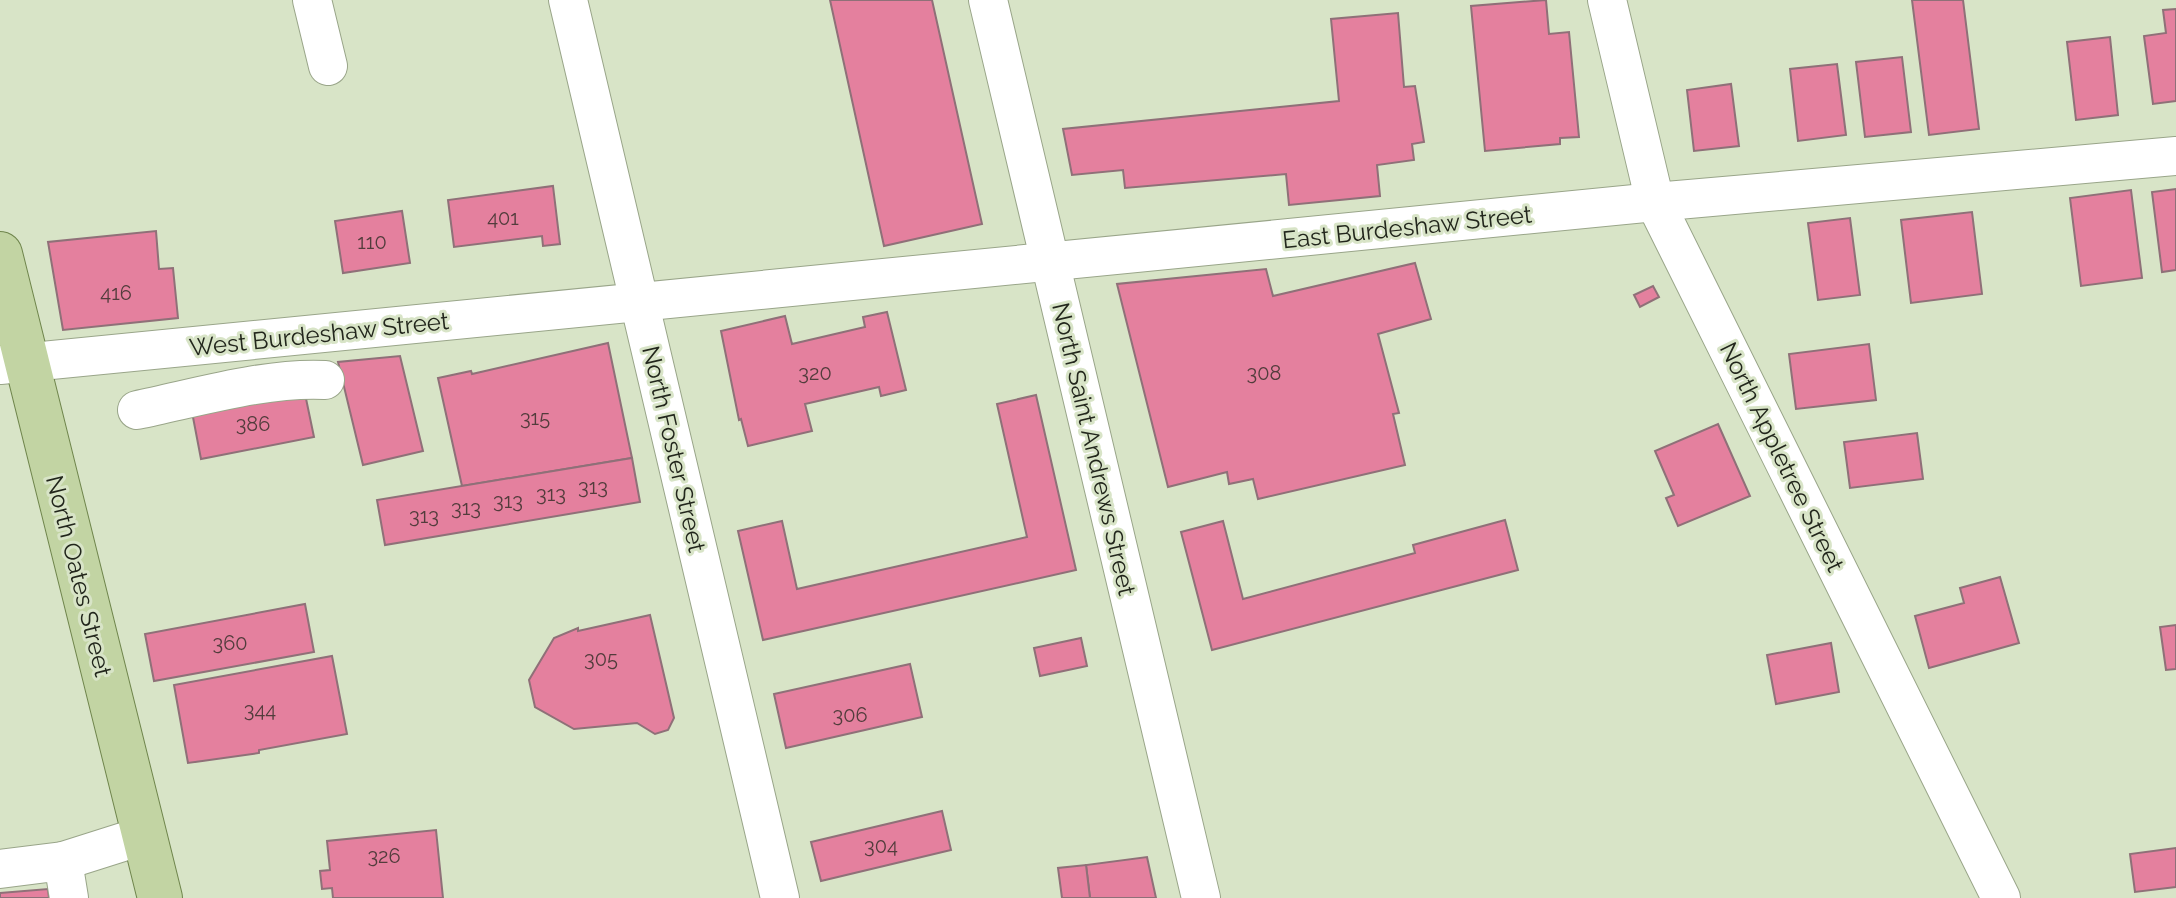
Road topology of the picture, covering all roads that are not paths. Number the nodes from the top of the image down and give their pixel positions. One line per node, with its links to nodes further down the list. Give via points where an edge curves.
1 (312, 0): 5 (street)
2 (568, 0): 10 (street, North Foster Street)
3 (988, 0): 9 (street, North Saint Andrews Street)
4 (1607, 0): 7 (street, North Appletree Street)
5 (328, 66)
6 (2176, 156): 7 (street, East Burdeshaw Street)
7 (1655, 202): 9 (street, East Burdeshaw Street); 20 (street, North Appletree Street)
8 (0, 254): 11 (main road, North Oates Street)
9 (1050, 262): 10 (street, East Burdeshaw Street); 19 (street, North Saint Andrews Street)
10 (637, 302): 11 (street, West Burdeshaw Street); 18 (street, North Foster Street)
11 (13, 364): 14 (main road, North Oates Street)
12 (325, 380): 13 (street, via 266,384)
13 (137, 410)
14 (145, 835): 16 (street); 17 (main road, North Oates Street)
15 (0, 869): 16 (street)
16 (66, 880)
17 (160, 898)
18 (780, 898)
19 (1201, 898)
20 (2001, 898)

